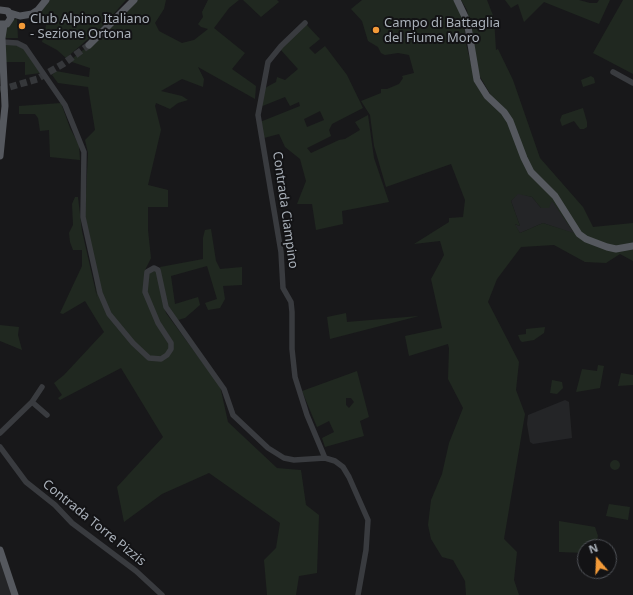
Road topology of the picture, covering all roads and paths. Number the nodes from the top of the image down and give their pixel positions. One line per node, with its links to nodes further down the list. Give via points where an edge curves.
1 (46, 0): 5 (main road, via 36,12)
2 (457, 0): 14 (main road, via 467,21 477,80 510,121 531,172 555,196 579,234 606,247 616,249)
3 (133, 1): 9 (main road)
4 (0, 9): 5 (main road, via 6,10)
5 (6, 20): 8 (main road)
6 (305, 23): 20 (street, Contrada Ciampino, via 268,62 258,115 282,252 283,288 291,302 295,377)
7 (0, 33): 8 (main road)
8 (2, 42): 12 (main road); 20 (street, via 17,43 25,47 66,104 84,152 83,217 91,256 104,305 119,327 149,358 161,359 169,352 170,340 158,323 145,292 148,272 154,268 158,270 166,307 224,389 234,415 268,448 284,458)
9 (89, 45)
10 (613, 72): 11 (street)
11 (633, 83)
12 (2, 86): 13 (main road, via 3,134)
13 (0, 156)
14 (633, 246)
15 (42, 386): 16 (street)
16 (32, 402): 17 (street); 18 (street)
17 (47, 415)
18 (0, 433)
19 (0, 447): 23 (street, Contrada Torre Pizzis, via 26,482 55,505 72,523 136,571)
20 (325, 458): 24 (street, via 339,464 347,472 368,520)
21 (0, 550): 22 (main road)
22 (15, 595)
23 (162, 595)
24 (358, 595)

